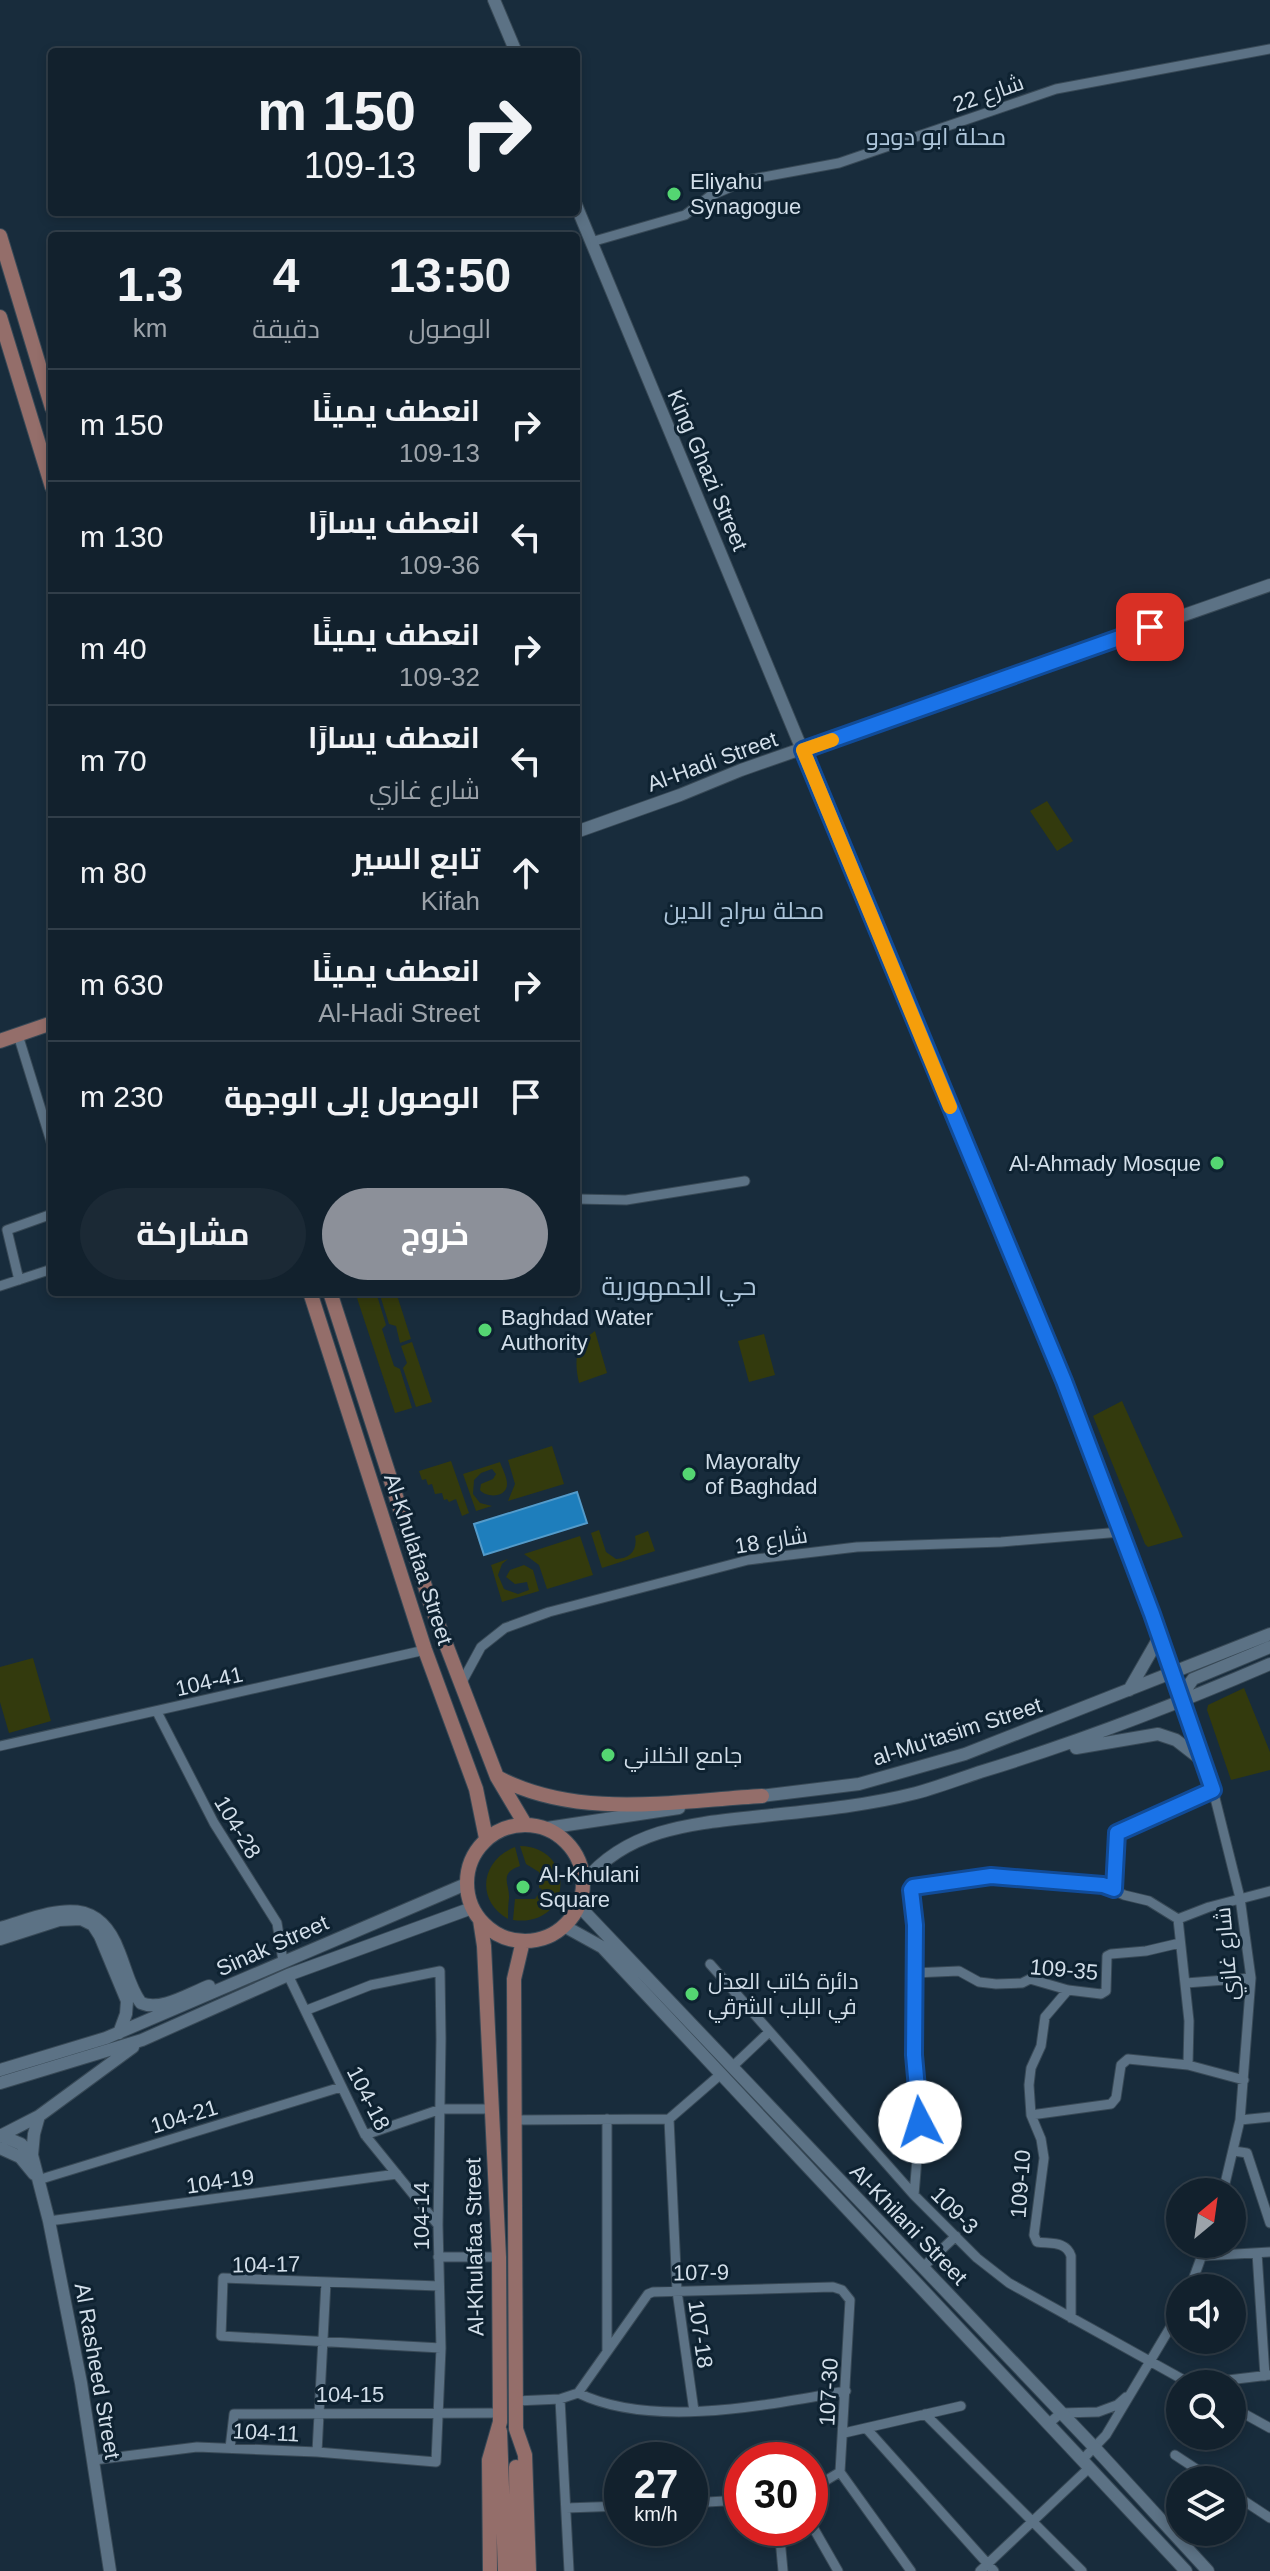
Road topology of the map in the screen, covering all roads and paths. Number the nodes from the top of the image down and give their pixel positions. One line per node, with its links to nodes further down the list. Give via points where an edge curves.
1 (494, 0): 2 (main road)
2 (514, 48)
3 (1270, 49): 6 (street, شارع 22, via 1056,89 839,163 747,180 710,196 685,215)
4 (580, 215): 6 (main road, King Ghazi Street)
5 (0, 236): 8 (main road)
6 (591, 242): 11 (main road, King Ghazi Street)
7 (0, 317): 9 (main road)
8 (48, 395)
9 (48, 474)
10 (1270, 585): 11 (main road, Al-Hadi Street)
11 (803, 750): 12 (main road, Al-Hadi Street); 25 (main road, King Ghazi Street, via 1064,1381)
12 (580, 831)
13 (48, 1024): 14 (main road)
14 (18, 1035): 15 (main road); 16 (street)
15 (0, 1041)
16 (48, 1132)
17 (745, 1181): 18 (street, via 626,1200)
18 (580, 1199)
19 (48, 1215): 21 (street, via 7,1230)
20 (48, 1270): 21 (street)
21 (19, 1280): 22 (street)
22 (0, 1286)
23 (311, 1296): 29 (main road, Al-Khulafaa Street)
24 (331, 1296): 32 (main road, Al-Khulafaa Street, via 432,1608)
25 (1121, 1532): 27 (main road, King Ghazi Street); 32 (street, شارع 18, via 857,1547 748,1560 505,1628 481,1647)
26 (1270, 1634): 31 (main road, al-Mu'tasim Street)
27 (1160, 1636): 31 (main road, King Ghazi Street); 33 (main road)
28 (1270, 1647): 34 (main road, via 1193,1679)
29 (425, 1650): 35 (street, 104-41); 44 (main road, Al-Khulafaa Street, via 476,1789)
30 (1270, 1664): 34 (main road, al-Mu'tasim Street)
31 (1172, 1672): 33 (main road, al-Mu'tasim Street); 34 (street, شارع غازي)
32 (462, 1682): 39 (main road, Al-Khulafaa Street)
33 (1129, 1690): 41 (main road, al-Mu'tasim Street, via 965,1754 859,1784)
34 (1183, 1702): 37 (main road, al-Mu'tasim Street); 38 (street, شارع غازي)
35 (157, 1712): 36 (street, 104-41); 58 (street, 104-28, via 214,1823 277,1923)
36 (0, 1746)
37 (1042, 1754): 38 (main road, via 1158,1734 1176,1740); 45 (main road, al-Mu'tasim Street, via 916,1793 664,1831 620,1848)
38 (1203, 1761): 40 (street, شارع غازي)
39 (497, 1777): 41 (main road, via 540,1796 580,1804); 42 (main road, Al-Khulafaa Street)
40 (1213, 1790): 47 (street, via 1117,1833); 49 (street, شارع غازي)
41 (762, 1796): 43 (main road, al-Mu'tasim Street)
42 (525, 1824): 43 (main road); 44 (main road, via 504,1827)
43 (547, 1828): 45 (main road, via 579,1859)
44 (486, 1838): 46 (main road, via 468,1867)
45 (584, 1882): 50 (main road)
46 (466, 1884): 51 (main road); 58 (main road, Sinak Street)
47 (1114, 1889): 52 (street); 60 (street, via 991,1876 916,1886 911,1890)
48 (1270, 1891): 49 (street)
49 (1240, 1898): 52 (street); 62 (street, شارع غازي)
50 (579, 1906): 53 (main road); 73 (main road, Al-Khilani Street)
51 (476, 1914): 56 (main road, via 500,1935); 61 (main road, Sinak Street); 78 (main road, Al-Khulafaa Street, via 484,1946)
52 (1178, 1919): 57 (street)
53 (564, 1926): 56 (main road, via 545,1938); 73 (main road, Al-Khilani Street, via 602,1947)
54 (0, 1928): 64 (main road, via 57,1912 91,1914 110,1931 136,1997 147,2006 215,1983)
55 (0, 1939): 67 (main road, via 66,1918 93,1925 127,2001)
56 (523, 1941): 84 (main road, Al-Khulafaa Street, via 514,1979)
57 (1180, 1943): 63 (street); 65 (street, 109-35, via 1107,1956 1104,1993)
58 (283, 1961): 64 (main road, Sinak Street)
59 (710, 1964): 68 (street, 109-3)
60 (913, 1973): 65 (street, 109-35, via 959,1971 979,1982 1030,1979); 93 (street, via 920,2122)
61 (288, 1975): 66 (street, 104-18); 69 (main road, Sinak Street)
62 (1251, 1978): 63 (street); 74 (street, شارع غازي)
63 (1186, 1983): 71 (street)
64 (231, 1984): 67 (main road, Sinak Street)
65 (1068, 1990): 79 (street, 109-10, via 1045,2017 1031,2068)
66 (307, 2010): 76 (street, 104-18); 77 (street, 104-14, via 371,1985 440,1971)
67 (119, 2033): 70 (main road, Sinak Street)
68 (768, 2033): 73 (street); 93 (street, 109-3)
69 (142, 2040): 70 (main road, Sinak Street); 80 (main road)
70 (97, 2048): 72 (main road); 75 (main road)
71 (1188, 2065): 74 (street); 79 (street, via 1128,2059 1121,2065 1111,2104)
72 (0, 2070)
73 (726, 2071): 83 (street); 103 (main road, Al-Khilani Street); 131 (main road, Al-Khilani Street)
74 (1244, 2080): 85 (street, شارع غازي)
75 (0, 2083)
76 (341, 2087): 86 (street, 104-18); 92 (street, 104-21)
77 (441, 2109): 78 (street); 86 (street); 96 (street, 104-14)
78 (491, 2109): 102 (main road, Al-Khulafaa Street)
79 (1031, 2115): 109 (street, 109-10, via 1044,2158 1034,2235 1037,2242 1069,2249)
80 (39, 2116): 87 (main road); 89 (main road)
81 (1270, 2117): 85 (street)
82 (607, 2119): 83 (street); 84 (street); 113 (street)
83 (669, 2119): 107 (street, 107-18)
84 (515, 2120): 122 (main road, Al-Khulafaa Street)
85 (1240, 2120): 88 (street, شارع غازي)
86 (365, 2135): 90 (street, 104-18)
87 (0, 2139): 89 (main road, via 21,2144); 92 (main road)
88 (1234, 2151): 91 (street, شارع غازي); 95 (street, via 1247,2153)
89 (32, 2155): 92 (main road, Al Rasheed Street)
90 (397, 2174): 94 (street, 104-19); 96 (street, 104-18)
91 (1227, 2178)
92 (38, 2180): 94 (main road, Al Rasheed Street)
93 (914, 2195): 97 (street, 109-3)
94 (49, 2221): 140 (main road, Al Rasheed Street)
95 (1270, 2223)
96 (438, 2225): 101 (street, 104-14)
97 (956, 2236): 103 (street); 109 (street, 109-3, via 1000,2277)
98 (1270, 2252): 99 (street)
99 (1257, 2253): 100 (street); 108 (street)
100 (1246, 2254)
101 (438, 2257): 102 (street); 105 (street, 104-14)
102 (499, 2257): 130 (main road, Al-Khulafaa Street)
103 (923, 2267): 127 (main road, Al-Khilani Street)
104 (326, 2282): 105 (street, 104-17); 111 (street); 111 (street, 104-17, via 223,2278 221,2336)
105 (439, 2286): 112 (street, 104-14)
106 (842, 2290): 107 (street, 107-9); 119 (street, 107-30, via 850,2300)
107 (677, 2291): 113 (street, 107-9, via 648,2294); 124 (street, 107-18)
108 (1265, 2304): 116 (street)
109 (1071, 2318): 114 (street, 109-3)
110 (1166, 2335): 114 (street)
111 (323, 2341): 112 (street, 104-17); 125 (street)
112 (441, 2348): 126 (street, 104-14)
113 (607, 2351): 120 (street, 107-9)
114 (1151, 2361): 115 (street, 109-3); 118 (street)
115 (1167, 2370)
116 (1268, 2376): 117 (street)
117 (1246, 2378)
118 (1137, 2386): 127 (street, via 1108,2409); 137 (street)
119 (846, 2391): 124 (street); 134 (street, 107-30)
120 (578, 2393): 121 (street); 124 (street, via 614,2406)
121 (560, 2399): 122 (street); 148 (street)
122 (516, 2401): 135 (main road, Al-Khulafaa Street)
123 (961, 2406): 128 (street)
124 (694, 2411)
125 (320, 2412): 126 (street, 104-15); 136 (street, 104-15, via 234,2414); 138 (street)
126 (440, 2412): 130 (street, 104-15); 141 (street, 104-14)
127 (1061, 2413): 131 (street); 137 (main road, Al-Khilani Street)
128 (925, 2414): 132 (street); 150 (street)
129 (1246, 2415): 133 (street)
130 (500, 2420): 155 (main road, Al-Khulafaa Street, via 489,2460); 156 (main road)
131 (1048, 2424): 142 (main road, Al-Khilani Street)
132 (866, 2428): 134 (street); 153 (street)
133 (1270, 2428)
134 (844, 2433): 144 (street, 107-30)
135 (517, 2434): 157 (main road); 158 (main road, Al-Khulafaa Street, via 525,2455)
136 (230, 2448): 138 (street, 104-11); 140 (street, 104-11)
137 (1095, 2448): 142 (street); 165 (main road, Al-Khilani Street)
138 (317, 2452): 141 (street, 104-11)
139 (1175, 2455): 143 (street)
140 (94, 2460): 154 (main road, Al Rasheed Street)
141 (436, 2462)
142 (1086, 2464): 150 (street); 164 (main road, Al-Khilani Street)
143 (1192, 2466)
144 (840, 2472): 145 (street); 162 (street)
145 (828, 2479)
146 (1246, 2502): 149 (street)
147 (604, 2507): 148 (street)
148 (566, 2508): 159 (street)
149 (1270, 2518)
150 (1032, 2523): 153 (street); 163 (street)
151 (781, 2546): 160 (street)
152 (824, 2546): 161 (street)
153 (988, 2569)
154 (110, 2571)
155 (490, 2571)
156 (505, 2571)
157 (517, 2571)
158 (529, 2571)
159 (569, 2571)
160 (783, 2571)
161 (838, 2571)
162 (911, 2571)
163 (1082, 2571)
164 (1186, 2571)
165 (1208, 2571)

